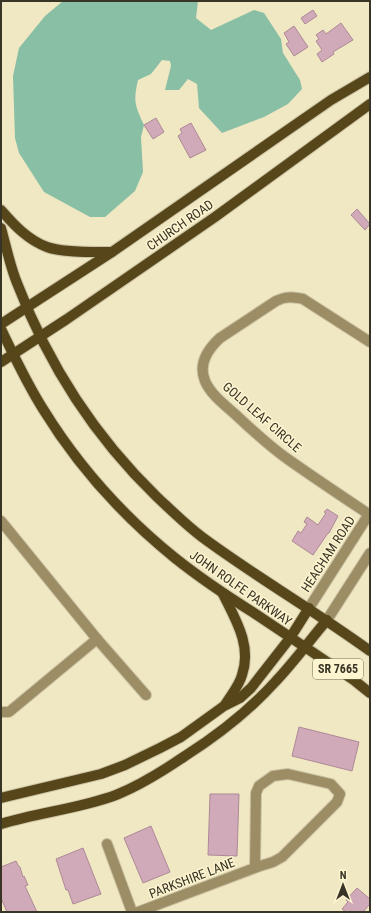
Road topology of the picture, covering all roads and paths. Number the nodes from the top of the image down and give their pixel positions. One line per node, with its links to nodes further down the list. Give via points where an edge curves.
1 (370, 77): 5 (main road, CHURCH ROAD, via 331,100)
2 (370, 104): 9 (main road, CHURCH ROAD)
3 (1, 210): 5 (main road, via 26,235 48,247 58,250)
4 (1, 228): 6 (main road, JOHN ROLFE PARKWAY)
5 (112, 252): 6 (main road, CHURCH ROAD)
6 (27, 307): 7 (main road, CHURCH ROAD); 9 (main road, JOHN ROLFE PARKWAY)
7 (1, 324)
8 (1, 329): 11 (main road, JOHN ROLFE PARKWAY)
9 (41, 337): 11 (main road, CHURCH ROAD); 17 (main road, JOHN ROLFE PARKWAY, via 74,396 112,448 142,482 202,536)
10 (370, 342): 13 (street, GOLD LEAF CIRCLE, via 303,299 284,297 216,342 208,352 203,371 205,381 222,403 263,440)
11 (13, 354): 12 (main road, CHURCH ROAD); 16 (main road, JOHN ROLFE PARKWAY, via 43,410 92,478 155,541)
12 (1, 362)
13 (369, 515): 17 (street, HEACHAM ROAD)
14 (1, 521): 20 (street)
15 (370, 553): 18 (street)
16 (222, 593): 19 (main road, JOHN ROLFE PARKWAY); 25 (main road, via 239,626 245,651 242,676)
17 (309, 608): 18 (main road, JOHN ROLFE PARKWAY); 19 (main road)
18 (326, 620): 21 (main road); 22 (main road, SR 7665)
19 (290, 638): 21 (main road, SR 7665); 25 (main road, JOHN ROLFE PARKWAY, via 250,688 240,698)
20 (97, 639): 24 (street); 26 (street, via 9,712)
21 (304, 647): 23 (main road, SR 7665); 28 (main road, via 276,682 238,718 161,772 115,795)
22 (370, 651)
23 (370, 693)
24 (146, 695)
25 (224, 706): 27 (main road, JOHN ROLFE PARKWAY, via 181,737 125,765 74,781)
26 (1, 712)
27 (1, 798)
28 (1, 824)
29 (107, 844): 31 (street)
30 (255, 868): 30 (street, PARKSHIRE LANE, via 282,857 337,802 340,794 331,784 288,774 273,776 259,786 256,793); 32 (street, PARKSHIRE LANE)
31 (132, 912)
32 (138, 912)

